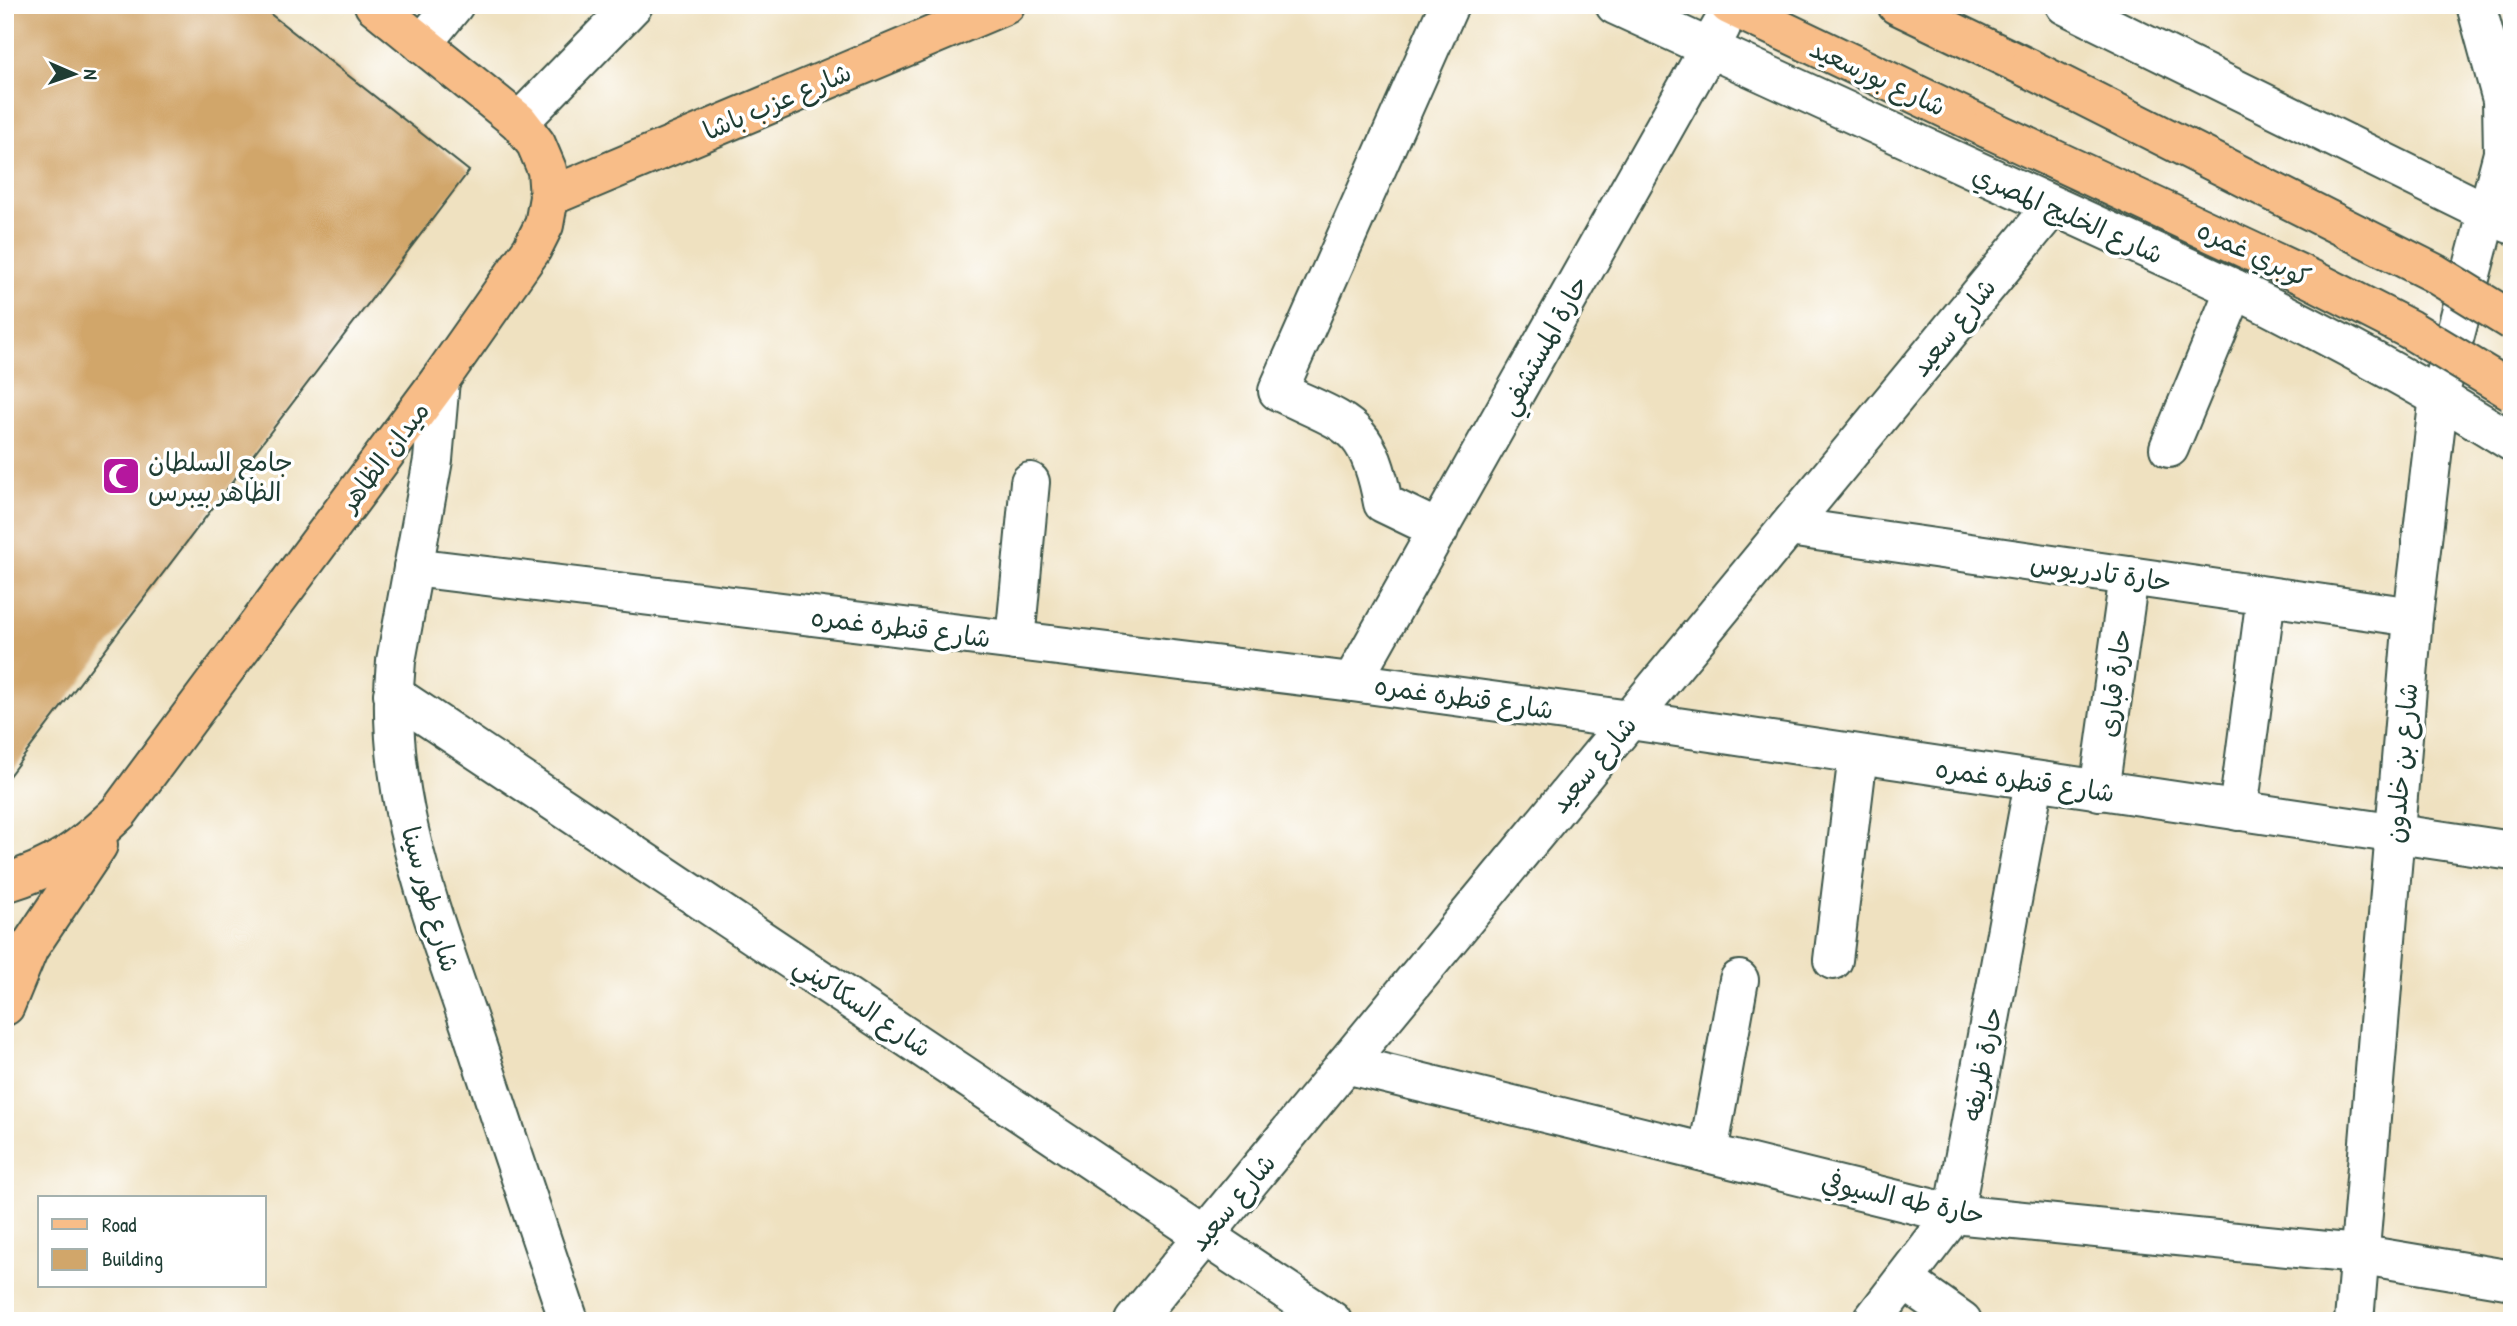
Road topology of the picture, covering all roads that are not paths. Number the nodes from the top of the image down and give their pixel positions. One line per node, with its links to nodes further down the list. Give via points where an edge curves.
1 (374, 5): 11 (main road, ميدان الظاهر)
2 (454, 5): 11 (street)
3 (633, 5): 14 (street)
4 (1005, 5): 16 (main road, شارع عزب باشا)
5 (1449, 5): 28 (street, via 1278,391 1349,426 1374,458 1383,503)
6 (1615, 5): 12 (street, شارع الخليج المصري)
7 (1897, 5): 20 (main road, bridge, via 2434,273)
8 (2065, 5): 18 (street)
9 (2476, 5): 13 (street, شارع بن خلدون)
10 (1731, 6): 12 (street, حارة المستشفي); 15 (main road, شارع بورسعيد)
11 (422, 44): 14 (main road, ميدان الظاهر)
12 (1709, 49): 17 (street, شارع الخليج المصري); 28 (street, حارة المستشفي)
13 (2507, 98): 18 (street, شارع بن خلدون)
14 (520, 122): 16 (main road, ميدان الظاهر, via 547,170)
15 (1989, 130): 22 (main road, كوبري غمره, bridge, via 2313,280 2409,329)
16 (549, 197): 21 (main road, ميدان الظاهر, via 544,225 532,249)
17 (2052, 207): 19 (street, شارع الخليج المصري); 27 (street, شارع سعيد)
18 (2500, 218): 23 (street, شارع بن خلدون)
19 (2235, 289): 23 (street, شارع الخليج المصري); 25 (street)
20 (2512, 321)
21 (440, 380): 29 (street, شارع طور سينا, via 433,460); 41 (main road, ميدان الظاهر)
22 (2512, 391)
23 (2439, 396): 24 (street, شارع الخليج المصري); 32 (street, شارع بن خلدون)
24 (2512, 443)
25 (2169, 448)
26 (1030, 482): 33 (street)
27 (1789, 527): 30 (street, حارة تادريوس); 36 (street, شارع سعيد)
28 (1439, 530): 34 (street, حارة المستشفي)
29 (413, 567): 33 (street, شارع قنطره غمره); 35 (street, شارع طور سينا)
30 (2129, 576): 31 (street, حارة تادريوس); 39 (street, حارة قبارى)
31 (2266, 596): 32 (street, حارة تادريوس); 40 (street)
32 (2413, 617): 42 (street, شارع بن خلدون)
33 (1015, 641): 34 (street, شارع قنطره غمره)
34 (1353, 682): 36 (street, شارع قنطره غمره)
35 (393, 694): 51 (street, شارع السكاكيني); 55 (street, شارع طور سينا, via 398,771 413,856)
36 (1630, 720): 37 (street, شارع قنطره غمره); 48 (street, شارع سعيد)
37 (1858, 755): 38 (street, شارع قنطره غمره); 45 (street)
38 (2034, 782): 39 (street, شارع قنطره غمره); 50 (street, حارة ظريفه)
39 (2099, 790): 40 (street, شارع قنطره غمره)
40 (2238, 811): 42 (street, شارع قنطره غمره)
41 (119, 812): 44 (main road, ميدان الظاهر, via 84,847 41,873); 47 (main road, via 29,948)
42 (2396, 833): 43 (street, شارع قنطره غمره); 52 (street, شارع بن خلدون)
43 (2512, 851)
44 (5, 883)
45 (1833, 960)
46 (1739, 980): 49 (street)
47 (5, 1006)
48 (1346, 1064): 49 (street, حارة طه السيوفي); 51 (street, شارع سعيد)
49 (1708, 1153): 50 (street, حارة طه السيوفي)
50 (1954, 1214): 52 (street, حارة طه السيوفي); 53 (street, حارة ظريفه)
51 (1206, 1234): 56 (street, شارع سعيد); 57 (street, شارع السكاكيني)
52 (2357, 1254): 54 (street, حارة طه السيوفي); 60 (street, شارع بن خلدون)
53 (1904, 1279): 58 (street, حارة ظريفه); 59 (street)
54 (2512, 1280)
55 (569, 1321)
56 (1134, 1321)
57 (1332, 1321)
58 (1872, 1321)
59 (1962, 1321)
60 (2354, 1321)

